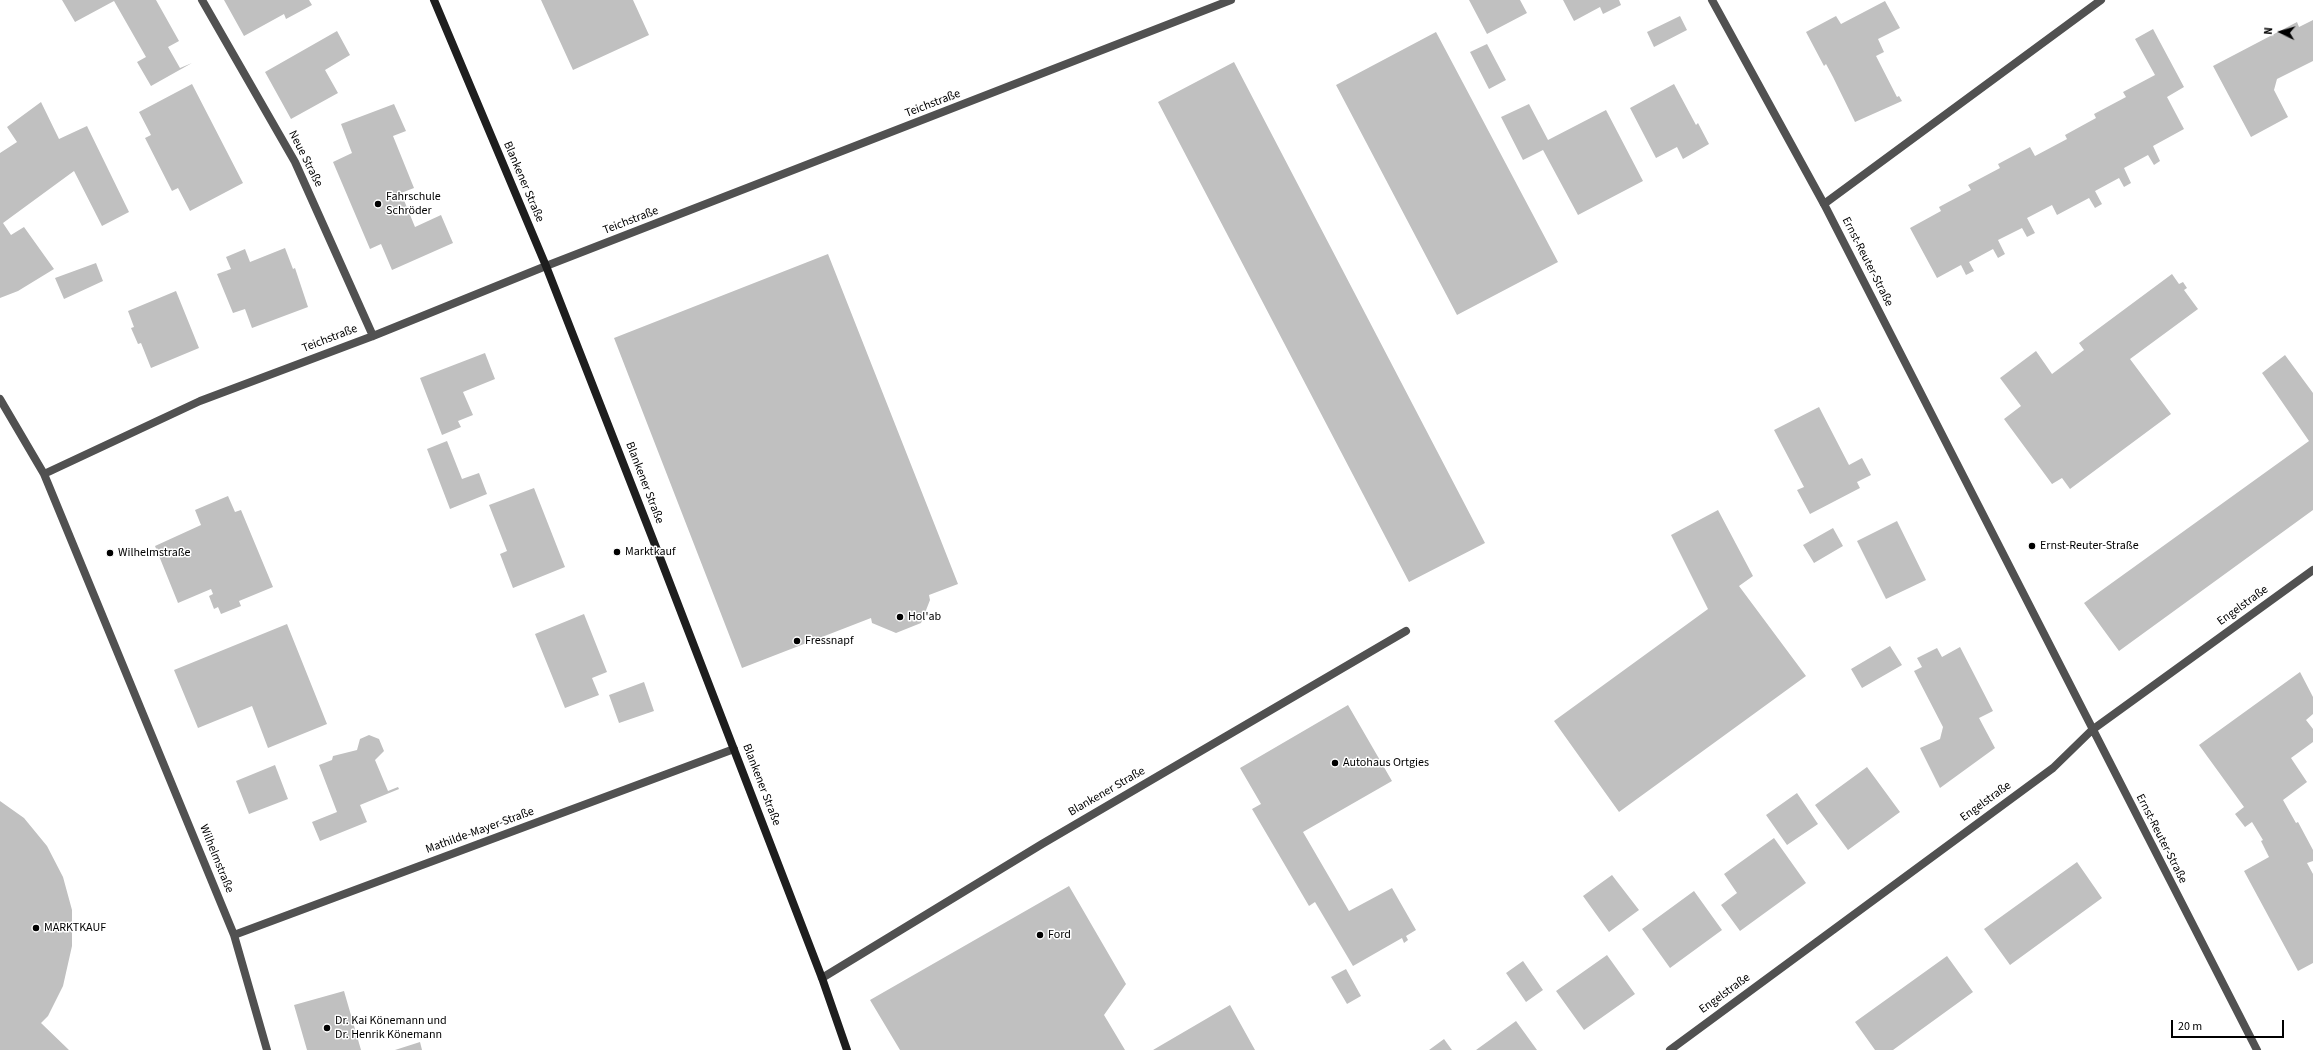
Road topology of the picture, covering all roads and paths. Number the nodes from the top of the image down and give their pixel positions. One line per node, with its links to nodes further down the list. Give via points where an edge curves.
1 (202, 0): 8 (street, Neue Straße, via 295,162)
2 (434, 0): 7 (main road, Blankener Straße)
3 (1231, 0): 7 (street, Teichstraße)
4 (1712, 0): 6 (street, Ernst-Reuter-Straße)
5 (2102, 0): 6 (street)
6 (1824, 204): 13 (street, Ernst-Reuter-Straße)
7 (546, 266): 8 (street, Teichstraße); 14 (main road, Blankener Straße)
8 (373, 336): 10 (street, Teichstraße, via 200,401)
9 (0, 399): 10 (street, Wilhelmstraße)
10 (44, 474): 15 (street, Wilhelmstraße)
11 (2313, 570): 13 (street, Engelstraße)
12 (1406, 631): 16 (street, Blankener Straße, via 1042,844)
13 (2092, 730): 19 (street, Engelstraße, via 2053,768); 20 (street, Ernst-Reuter-Straße)
14 (734, 749): 15 (street, Mathilde-Mayer-Straße); 16 (main road, Blankener Straße)
15 (234, 935): 17 (street, Wilhelmstraße)
16 (822, 978): 18 (main road, Blankener Straße)
17 (267, 1050)
18 (847, 1050)
19 (1670, 1050)
20 (2257, 1050)

